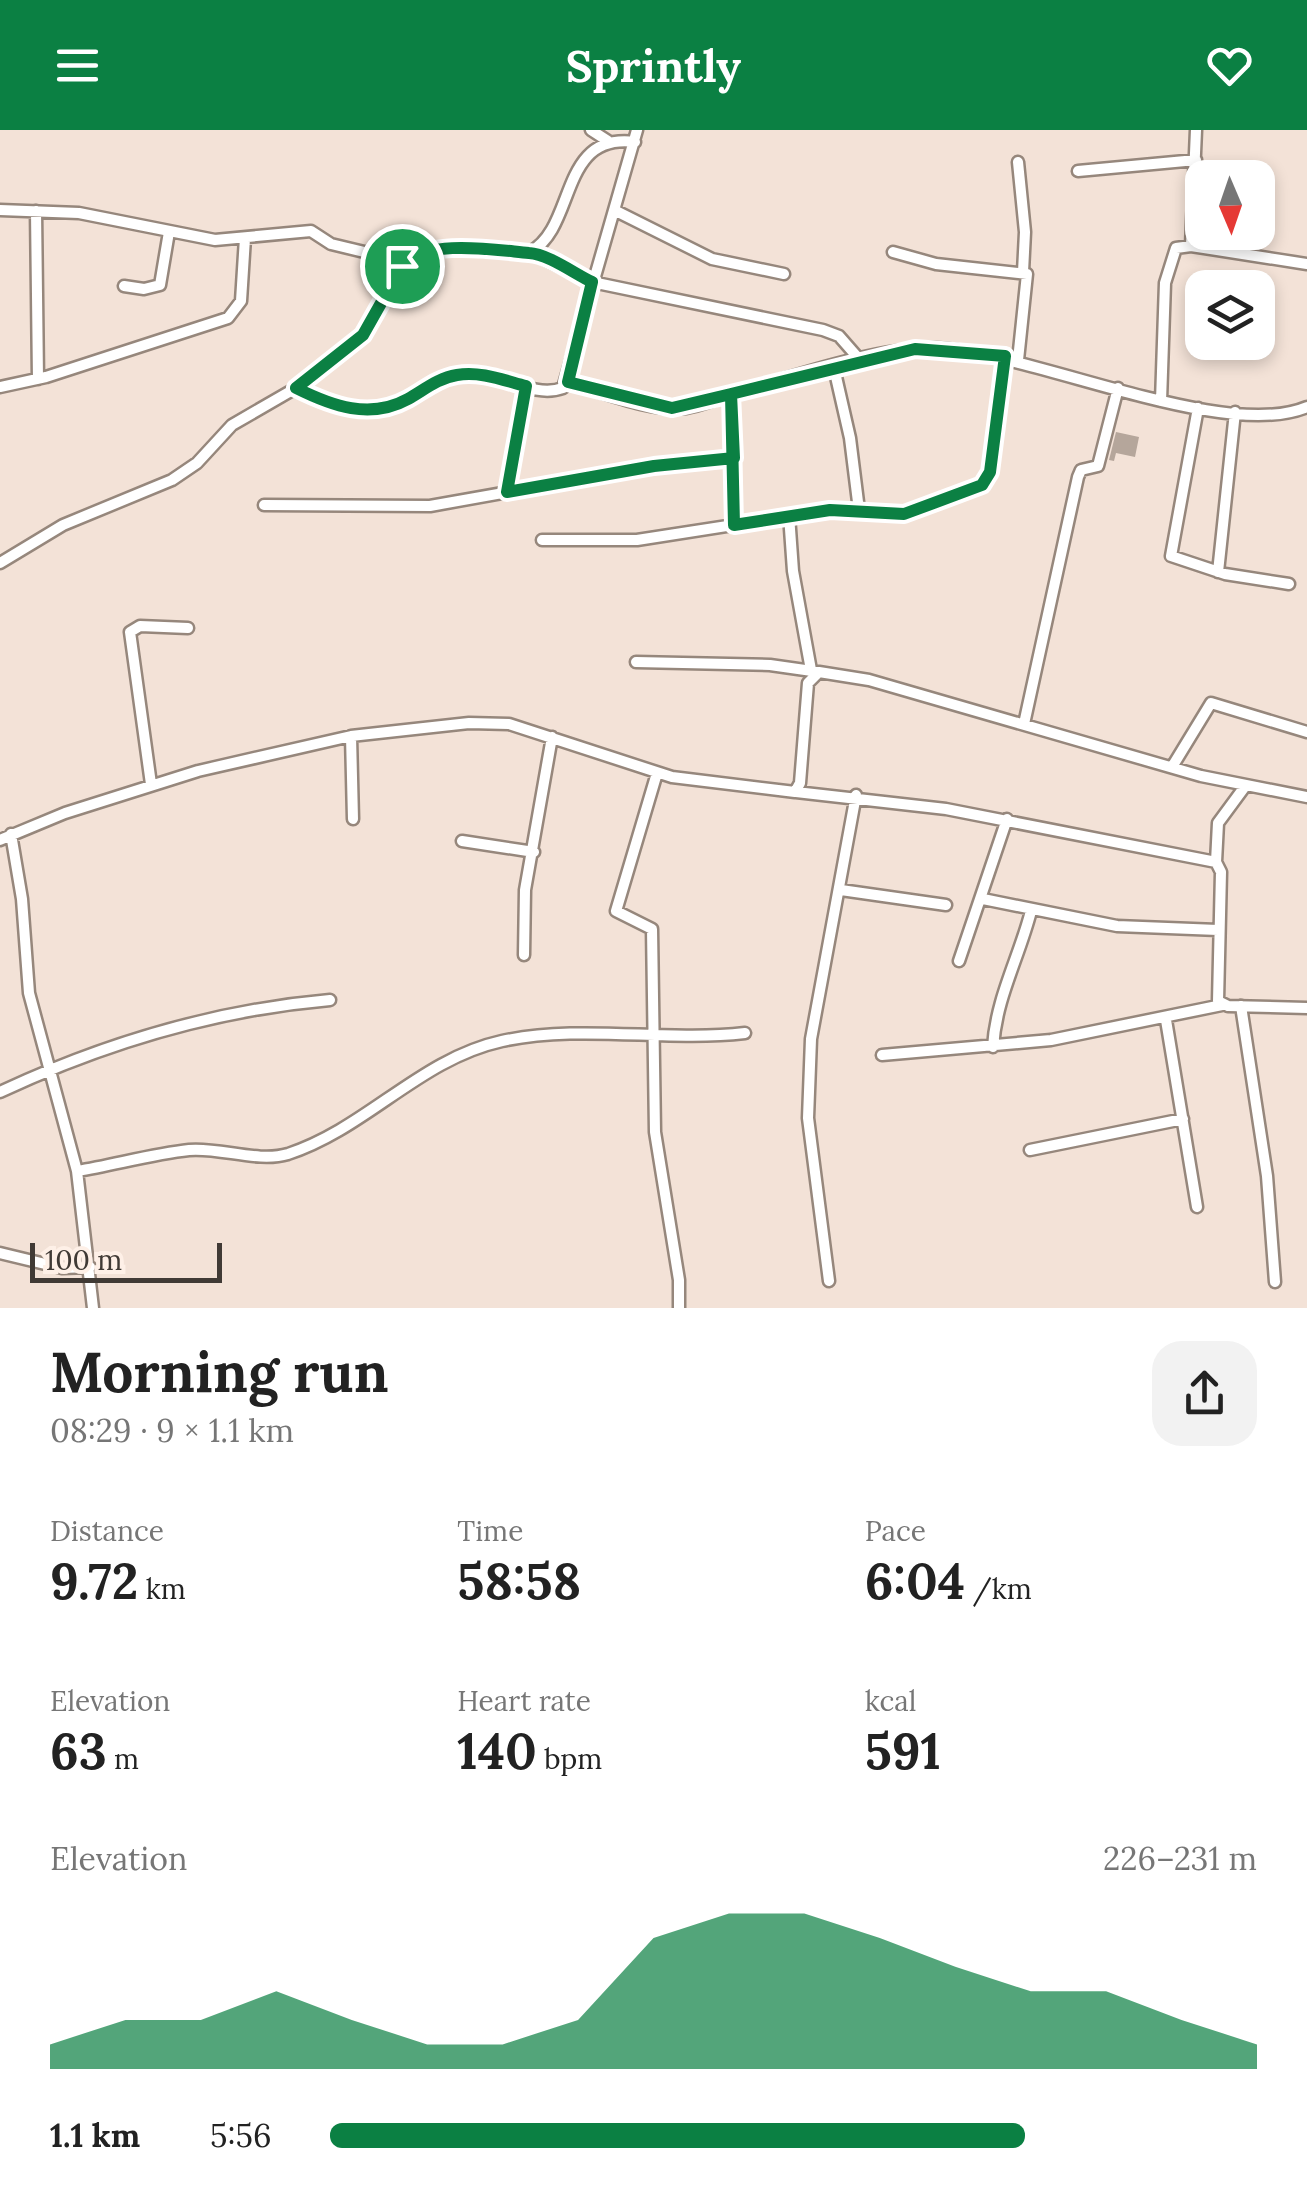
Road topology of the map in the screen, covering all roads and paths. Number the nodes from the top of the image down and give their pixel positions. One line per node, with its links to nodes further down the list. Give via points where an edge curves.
1 (591, 130): 4 (street)
2 (1196, 130): 5 (street)
3 (636, 136): 4 (street); 10 (street)
4 (608, 141): 16 (street, via 586,157)
5 (1196, 160)
6 (1185, 161): 8 (street)
7 (1018, 162): 20 (street)
8 (1078, 171)
9 (0, 210): 11 (street)
10 (616, 210): 21 (street, via 712,259); 22 (street)
11 (36, 211): 12 (street); 28 (street)
12 (169, 232): 13 (street); 23 (street, via 160,285)
13 (245, 238): 18 (street, via 311,231 332,244); 28 (street, via 240,300 228,318)
14 (1185, 247): 35 (street, via 1176,248 1167,270)
15 (1217, 250): 19 (street)
16 (530, 252): 18 (street, via 430,249); 22 (street)
17 (894, 252): 20 (street, via 936,264)
18 (406, 262): 32 (street, via 363,335)
19 (1307, 264)
20 (1023, 272): 26 (street, via 1029,283)
21 (784, 274)
22 (592, 282): 25 (street, via 823,330 839,336); 29 (street)
23 (124, 286)
24 (1005, 356): 25 (street, via 933,348); 26 (street); 42 (street, via 986,482 904,514)
25 (860, 360): 27 (street)
26 (1018, 360): 33 (street)
27 (834, 368): 34 (street); 42 (street)
28 (38, 379): 31 (street)
29 (568, 382): 30 (street, via 557,390); 34 (street, via 672,408)
30 (526, 386): 32 (street, via 458,375 403,402 358,410); 40 (street)
31 (0, 387)
32 (296, 388): 46 (street, via 232,425 197,464 172,480 64,524)
33 (1118, 388): 35 (street); 52 (street, via 1098,466 1078,477)
34 (731, 394): 39 (street)
35 (1161, 401): 37 (street)
36 (1307, 406): 38 (street)
37 (1198, 408): 38 (street); 47 (street, via 1170,552)
38 (1235, 412): 47 (street)
39 (734, 458): 40 (street); 44 (street)
40 (507, 492): 41 (street, via 407,508)
41 (264, 505)
42 (859, 510): 43 (street)
43 (790, 515): 44 (street); 51 (street, via 792,571)
44 (734, 525): 45 (street, via 637,540)
45 (542, 540)
46 (0, 562)
47 (1218, 572): 48 (street)
48 (1289, 584)
49 (188, 628): 58 (street, via 140,626 130,632)
50 (636, 662): 51 (street)
51 (815, 671): 52 (street); 60 (street, via 808,683)
52 (1024, 724): 56 (street)
53 (1307, 732): 56 (street, via 1211,703)
54 (351, 736): 55 (street, via 492,722); 58 (street); 63 (street)
55 (552, 737): 57 (street); 67 (street)
56 (1172, 767): 59 (street)
57 (657, 773): 60 (street); 82 (street, via 616,907 652,929)
58 (151, 784): 65 (street)
59 (1246, 785): 62 (street); 68 (street, via 1218,824)
60 (796, 792): 61 (street)
61 (856, 795): 64 (street); 69 (street)
62 (1307, 797)
63 (353, 819)
64 (1007, 819): 68 (street); 70 (street)
65 (6, 837): 85 (street, via 22,898 29,993)
66 (462, 841): 67 (street)
67 (534, 852): 74 (street, via 525,890)
68 (1216, 862): 73 (street)
69 (841, 890): 71 (street); 93 (street, via 812,1017 808,1084)
70 (983, 899): 72 (street); 75 (street)
71 (946, 905)
72 (1031, 911): 73 (street, via 1117,926); 83 (street, via 996,1011)
73 (1218, 930): 77 (street)
74 (524, 955)
75 (959, 961)
76 (330, 1000): 85 (street, via 196,1022)
77 (1222, 1005): 78 (street); 80 (street)
78 (1241, 1006): 79 (street); 94 (street, via 1267,1176)
79 (1307, 1008)
80 (1166, 1020): 83 (street); 87 (street)
81 (745, 1033): 82 (street)
82 (650, 1035): 89 (street, via 526,1037 472,1049 280,1156 188,1150); 96 (street, via 655,1132)
83 (993, 1046): 84 (street)
84 (882, 1055)
85 (52, 1066): 86 (street); 89 (street)
86 (0, 1092)
87 (1182, 1119): 88 (street); 90 (street)
88 (1030, 1150)
89 (77, 1170): 92 (street)
90 (1196, 1207)
91 (0, 1252): 92 (street, via 62,1268)
92 (90, 1267): 95 (street)
93 (829, 1281)
94 (1275, 1282)
95 (94, 1308)
96 (679, 1308)

